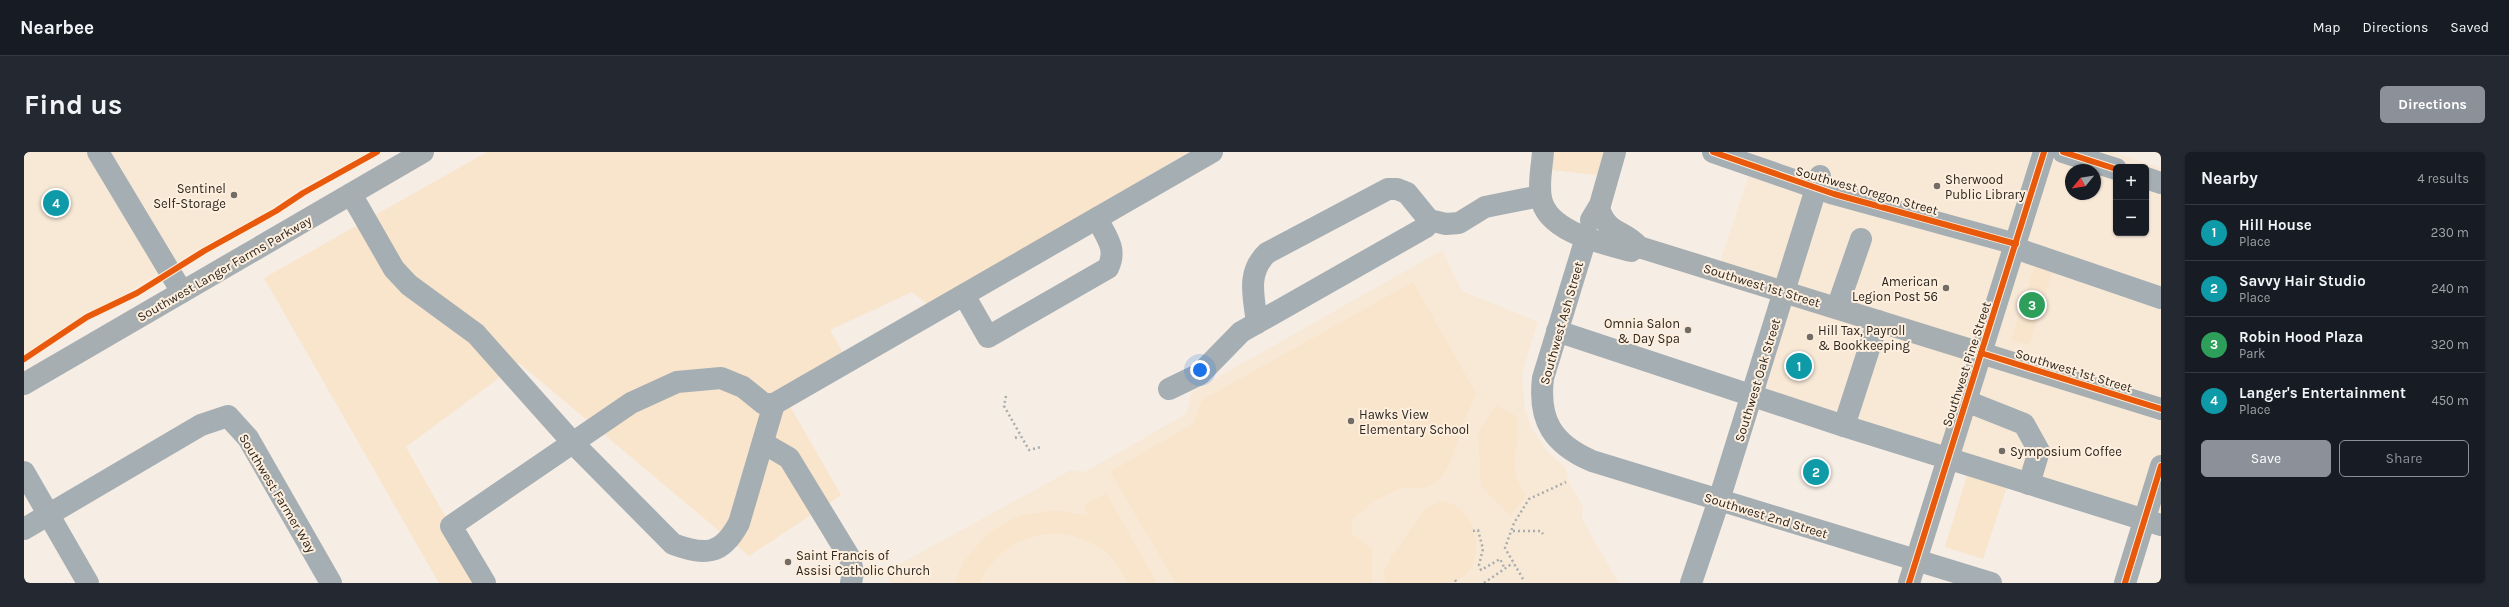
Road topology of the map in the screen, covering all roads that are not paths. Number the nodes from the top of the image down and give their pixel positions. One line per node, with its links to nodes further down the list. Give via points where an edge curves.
1 (98, 152): 22 (street)
2 (423, 152): 13 (main road, Southwest Langer Farms Parkway)
3 (1212, 152): 16 (street)
4 (1543, 152): 14 (main road, Southwest 1st Street)
5 (1615, 152): 15 (main road)
6 (1713, 152): 11 (street, Southwest Oregon Street)
7 (2044, 152): 20 (street, Southwest Pine Street)
8 (2063, 152): 9 (street)
9 (2113, 168)
10 (2149, 179): 12 (street)
11 (1818, 182): 20 (street, Southwest Oregon Street); 23 (street, Southwest Oak Street)
12 (2161, 183)
13 (351, 194): 22 (main road, Southwest Langer Farms Parkway); 40 (street, via 394,269 409,285 476,334)
14 (1540, 196): 17 (street, via 1485,207 1459,223 1446,224); 18 (main road, Southwest 1st Street, via 1547,214 1555,222)
15 (1599, 209): 18 (main road, via 1578,228); 21 (main road, Southwest 1st Street, via 1609,227 1633,240)
16 (1097, 218): 24 (street); 24 (street, via 1112,246 1113,258 1108,268 988,337)
17 (1428, 220): 28 (street, via 1426,227); 28 (street, via 1407,193 1388,189 1266,253 1257,262 1252,278)
18 (1577, 233): 21 (main road, Southwest 1st Street, via 1631,251); 29 (street, Southwest Ash Street)
19 (1861, 239): 26 (street)
20 (2015, 246): 25 (street, Southwest Oregon Street); 30 (street, Southwest Pine Street)
21 (1639, 247): 23 (main road, Southwest 1st Street)
22 (182, 292): 31 (main road, Southwest Langer Farms Parkway)
23 (1785, 292): 26 (main road, Southwest 1st Street); 33 (street, Southwest Oak Street)
24 (964, 295): 35 (street)
25 (2161, 298)
26 (1837, 308): 27 (main road, Southwest 1st Street)
27 (1878, 321): 30 (main road, Southwest 1st Street); 37 (street)
28 (1257, 323): 32 (street, via 1241,332 1200,374)
29 (1557, 332): 33 (street); 38 (street, Southwest Ash Street, via 1543,378 1541,399)
30 (1981, 353): 34 (main road, Southwest Pine Street); 36 (main road, Southwest 1st Street)
31 (24, 384)
32 (1169, 389)
33 (1752, 396): 37 (street); 45 (street, Southwest Oak Street)
34 (1966, 401): 41 (main road, Southwest Pine Street); 44 (street, via 2024,424 2039,451)
35 (774, 404): 39 (street); 40 (street, via 764,404 743,387 721,378 677,382 631,403)
36 (2161, 409)
37 (1844, 426): 41 (street)
38 (1551, 430): 45 (street, Southwest 2nd Street, via 1562,444 1592,461)
39 (763, 443): 40 (street, via 739,523 730,540 712,550 694,552 673,544); 53 (street, via 789,458 850,558 853,572)
40 (574, 444): 52 (street, via 451,526)
41 (1948, 458): 44 (street); 49 (main road, Southwest Pine Street)
42 (2161, 466): 47 (main road)
43 (24, 472): 46 (street)
44 (2030, 484): 47 (street)
45 (1719, 500): 49 (street, Southwest 2nd Street); 54 (street, Southwest Oak Street)
46 (48, 515): 48 (street); 50 (street); 51 (street, Southwest Farmer Way, via 201,425 228,416 248,438)
47 (2153, 522): 57 (main road)
48 (24, 529)
49 (1917, 560): 55 (main road, Southwest Pine Street); 56 (street, Southwest 2nd Street)
50 (88, 583)
51 (331, 583)
52 (486, 583)
53 (851, 583)
54 (1691, 583)
55 (1910, 583)
56 (1991, 583)
57 (2125, 583)

